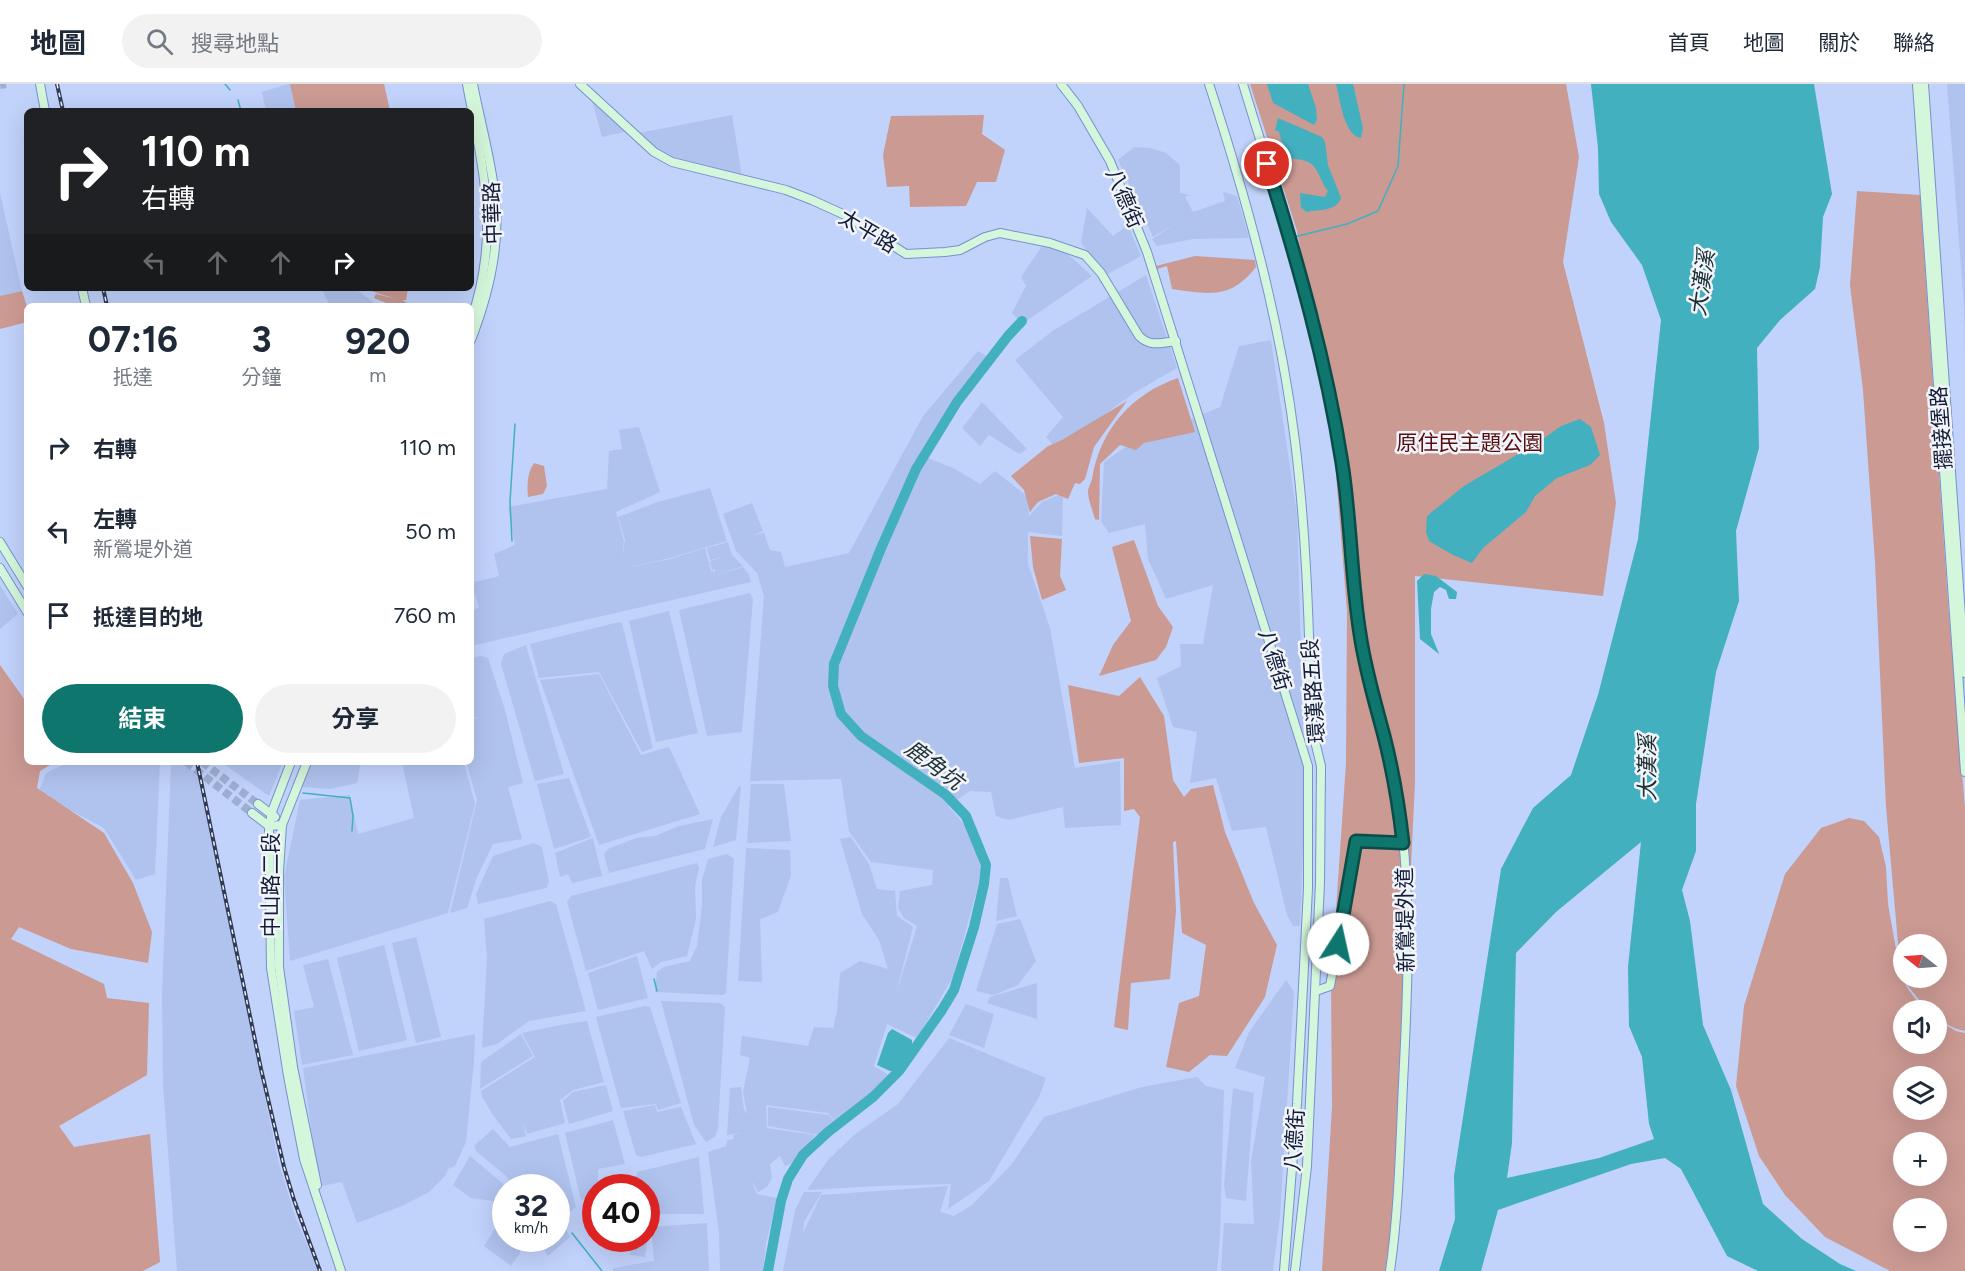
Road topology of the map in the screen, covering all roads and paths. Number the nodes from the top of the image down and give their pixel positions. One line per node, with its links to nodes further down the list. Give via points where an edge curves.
1 (40, 84): 10 (street)
2 (467, 84): 11 (street, 中華路)
3 (473, 84): 14 (street, 中華路, via 496,199 489,286)
4 (580, 84): 15 (street, 太平路, via 654,152 672,162 812,200 845,215 906,254 960,250 1000,233 1085,255 1146,343)
5 (1061, 84): 15 (street, 八德街, via 1110,161 1147,252)
6 (1209, 84): 30 (street, 環漢路五段, via 1255,236 1275,321 1295,439 1304,524 1311,708 1321,766)
7 (1243, 84): 29 (street, 新鶯堤外道, via 1320,345 1342,465 1360,637 1396,788)
8 (1917, 84): 23 (street, 擺接堡路)
9 (1924, 84): 20 (street, 擺接堡路)
10 (44, 108)
11 (471, 108)
12 (474, 123): 13 (street, 中華路, via 488,200 488,229)
13 (474, 310)
14 (474, 331)
15 (1176, 341): 33 (street, 八德街, via 1308,766 1308,888)
16 (0, 542): 18 (street)
17 (0, 568): 19 (street)
18 (24, 581)
19 (24, 607)
20 (1965, 673)
21 (290, 765): 26 (street)
22 (306, 765): 27 (street)
23 (1965, 772)
24 (258, 804): 26 (street)
25 (252, 813): 28 (street)
26 (272, 814): 27 (street, 中山路二段); 28 (street, 中山路二段)
27 (282, 825): 28 (street); 31 (street, 中山路二段, via 279,967 308,1149)
28 (269, 826): 31 (street, 中山路二段, via 271,968 304,1159)
29 (1403, 843): 30 (street, via 1356,841 1330,986); 35 (street, 新鶯堤外道, via 1407,917 1405,1038)
30 (1316, 992): 34 (street, 環漢路五段, via 1307,1166)
31 (329, 1236): 32 (street, 中山路二段)
32 (341, 1271)
33 (1284, 1271)
34 (1294, 1271)
35 (1390, 1271)

